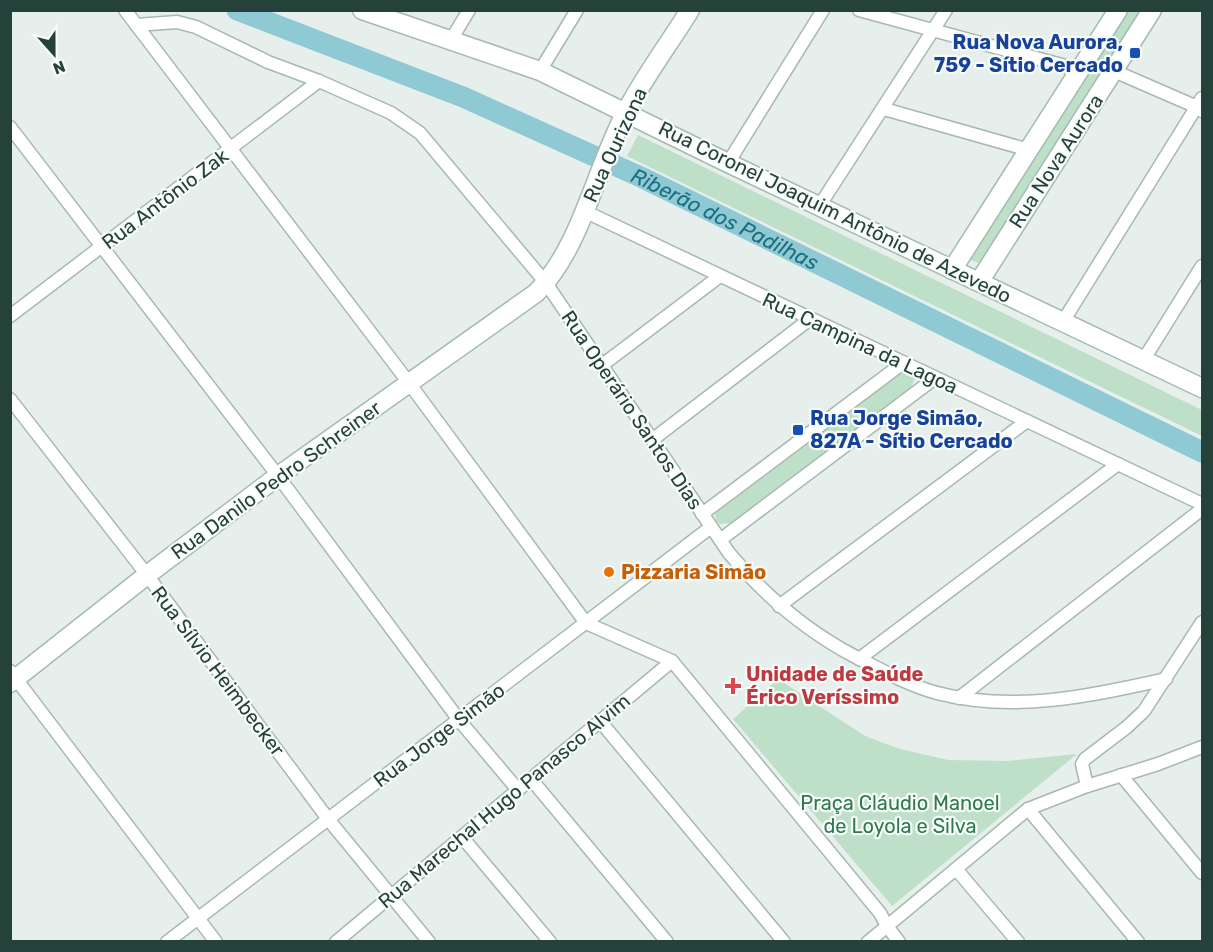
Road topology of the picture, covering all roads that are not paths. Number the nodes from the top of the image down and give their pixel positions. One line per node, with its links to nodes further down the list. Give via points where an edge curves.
1 (125, 10): 11 (street)
2 (362, 10): 13 (main road, Rua Coronel Joaquim Antônio de Azevedo)
3 (470, 10): 13 (street)
4 (577, 10): 15 (street)
5 (690, 10): 20 (main road, Rua Ourizona, via 638,94)
6 (823, 10): 24 (street)
7 (859, 10): 12 (street)
8 (946, 10): 12 (street)
9 (1118, 10): 14 (main road, Rua Nova Aurora)
10 (1152, 10): 16 (main road, Rua Nova Aurora)
11 (136, 25): 17 (street, Rua Operário Santos Dias, via 187,24); 22 (street)
12 (933, 30): 14 (street); 19 (street)
13 (451, 40): 15 (main road, Rua Coronel Joaquim Antônio de Azevedo)
14 (1080, 70): 23 (main road, Rua Nova Aurora)
15 (540, 71): 20 (main road, Rua Coronel Joaquim Antônio de Azevedo)
16 (1114, 71): 18 (street); 31 (main road, Rua Nova Aurora)
17 (319, 81): 22 (street, Rua Antônio Zak); 32 (street, Rua Operário Santos Dias, via 391,113 420,133)
18 (1201, 106): 35 (street)
19 (884, 109): 23 (street); 25 (street)
20 (634, 116): 24 (main road, Rua Coronel Joaquim Antônio de Azevedo); 26 (main road, Rua Ourizona, via 614,139)
21 (10, 128): 27 (street)
22 (230, 149): 27 (street, Rua Antônio Zak); 40 (street)
23 (1029, 150): 29 (main road, Rua Nova Aurora)
24 (728, 163): 25 (main road, Rua Coronel Joaquim Antônio de Azevedo)
25 (820, 205): 29 (main road, Rua Coronel Joaquim Antônio de Azevedo)
26 (584, 211): 30 (street, Rua Campina da Lagoa); 32 (main road, Rua Ourizona)
27 (102, 247): 33 (street, Rua Antônio Zak); 46 (street)
28 (1203, 266): 36 (street)
29 (952, 270): 31 (main road, Rua Coronel Joaquim Antônio de Azevedo)
30 (720, 276): 34 (street, Rua Campina da Lagoa); 38 (street)
31 (979, 282): 35 (main road, Rua Coronel Joaquim Antônio de Azevedo)
32 (546, 283): 38 (street, Rua Operário Santos Dias); 40 (main road, Rua Danilo Pedro Schreiner)
33 (10, 316)
34 (810, 319): 37 (street, Rua Campina da Lagoa); 44 (street)
35 (1064, 320): 36 (main road, Rua Coronel Joaquim Antônio de Azevedo)
36 (1144, 359): 41 (main road, Rua Coronel Joaquim Antônio de Azevedo)
37 (903, 363): 39 (street, Rua Campina da Lagoa); 48 (street)
38 (602, 366): 44 (street, Rua Operário Santos Dias)
39 (934, 378): 43 (street, Rua Campina da Lagoa); 50 (street)
40 (409, 383): 46 (main road, Rua Danilo Pedro Schreiner); 53 (street)
41 (1203, 388)
42 (10, 399): 51 (street, Rua Sílvio Heimbecker)
43 (1027, 422): 45 (street, Rua Campina da Lagoa); 52 (street)
44 (652, 440): 48 (street, Rua Operário Santos Dias)
45 (1118, 464): 47 (street, Rua Campina da Lagoa); 55 (street)
46 (278, 476): 51 (main road, Rua Danilo Pedro Schreiner); 60 (street)
47 (1203, 506): 59 (street)
48 (702, 514): 49 (street, Rua Operário Santos Dias)
49 (711, 527): 50 (street, Rua Operário Santos Dias); 53 (street, Rua Jorge Simão)
50 (720, 540): 52 (street, Rua Operário Santos Dias, via 740,567)
51 (147, 575): 57 (main road, Rua Danilo Pedro Schreiner); 68 (street, Rua Sílvio Heimbecker)
52 (779, 606): 55 (street, Rua Operário Santos Dias, via 807,628)
53 (586, 622): 56 (street); 60 (street, Rua Jorge Simão)
54 (1203, 622): 58 (street)
55 (860, 659): 59 (street, Rua Operário Santos Dias, via 910,684)
56 (672, 662): 61 (street, Rua Marechal Hugo Panasco Alvim); 74 (street, via 880,912)
57 (12, 678): 73 (street)
58 (1166, 679): 59 (street, Rua Operário Santos Dias, via 1066,699); 65 (street, via 1134,721 1085,759 1082,764)
59 (959, 698)
60 (459, 720): 66 (street); 68 (street, Rua Jorge Simão)
61 (600, 721): 64 (street, Rua Marechal Hugo Panasco Alvim); 81 (street)
62 (1203, 747): 63 (street)
63 (1121, 775): 65 (street); 71 (street)
64 (531, 779): 66 (street, Rua Marechal Hugo Panasco Alvim); 80 (street)
65 (1087, 786): 67 (street)
66 (518, 790): 69 (street, Rua Marechal Hugo Panasco Alvim)
67 (1028, 809): 70 (street); 85 (street)
68 (328, 819): 72 (street, Rua Sílvio Heimbecker); 73 (street, Rua Jorge Simão)
69 (462, 837): 72 (street, Rua Marechal Hugo Panasco Alvim); 79 (street)
70 (956, 869): 74 (street); 84 (street)
71 (1203, 873)
72 (391, 896): 77 (street, Rua Marechal Hugo Panasco Alvim); 78 (street, Rua Sílvio Heimbecker)
73 (197, 918): 75 (street, Rua Jorge Simão); 76 (street)
74 (887, 926): 82 (street); 83 (street)
75 (167, 942)
76 (216, 942)
77 (336, 942)
78 (429, 942)
79 (550, 942)
80 (668, 942)
81 (784, 942)
82 (868, 942)
83 (899, 942)
84 (1018, 942)
85 (1138, 942)

